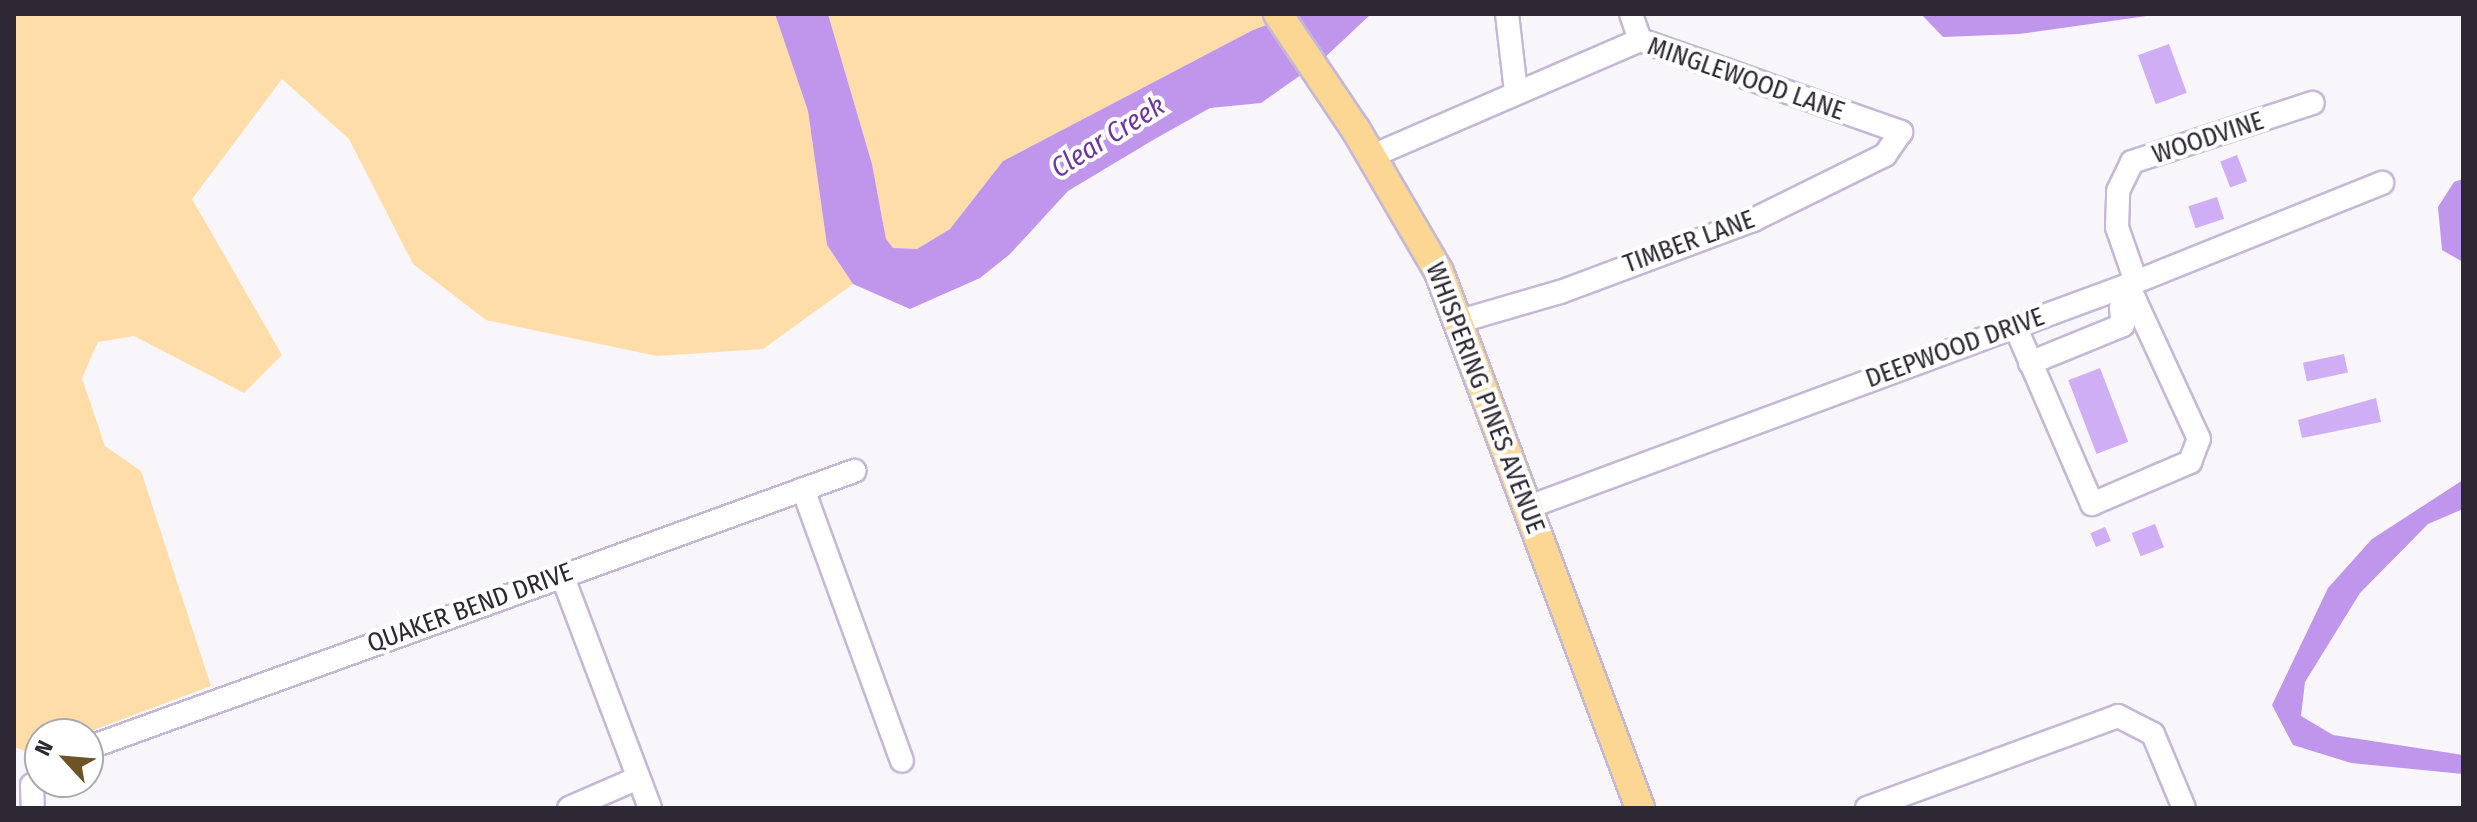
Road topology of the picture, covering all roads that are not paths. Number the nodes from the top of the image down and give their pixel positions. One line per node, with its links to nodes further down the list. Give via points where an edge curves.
1 (1278, 14): 8 (main road, WHISPERING PINES AVENUE)
2 (1507, 14): 5 (street)
3 (1631, 14): 4 (street)
4 (1640, 40): 5 (street, MINGLEWOOD LANE); 7 (street, MINGLEWOOD LANE)
5 (1516, 92): 8 (street, MINGLEWOOD LANE)
6 (2313, 103): 10 (street, WOODVINE, via 2132,162 2118,191 2117,227)
7 (1901, 132): 11 (street, TIMBER LANE, via 1885,155 1753,220 1560,292)
8 (1372, 156): 11 (main road, WHISPERING PINES AVENUE, via 1439,272)
9 (2382, 183): 10 (street, DEEPWOOD DRIVE)
10 (2133, 289): 12 (street, DEEPWOOD DRIVE); 13 (street, via 2121,308 2123,325); 13 (street, WOODVINE, via 2199,439 2190,462 2092,504)
11 (1460, 321): 16 (main road, WHISPERING PINES AVENUE)
12 (2015, 326): 13 (street); 16 (street, DEEPWOOD DRIVE)
13 (2030, 363)
14 (854, 471): 15 (street, QUAKER BEND DRIVE)
15 (803, 489): 17 (street, QUAKER BEND DRIVE); 19 (street)
16 (1526, 508): 23 (main road, WHISPERING PINES AVENUE)
17 (562, 575): 18 (street, QUAKER BEND DRIVE); 20 (street)
18 (104, 742)
19 (902, 761)
20 (638, 778): 21 (street); 22 (street)
21 (569, 808)
22 (650, 808)
23 (1640, 808)
24 (1867, 808): 25 (street, via 2118,716 2137,721 2153,734)
25 (2184, 808)

